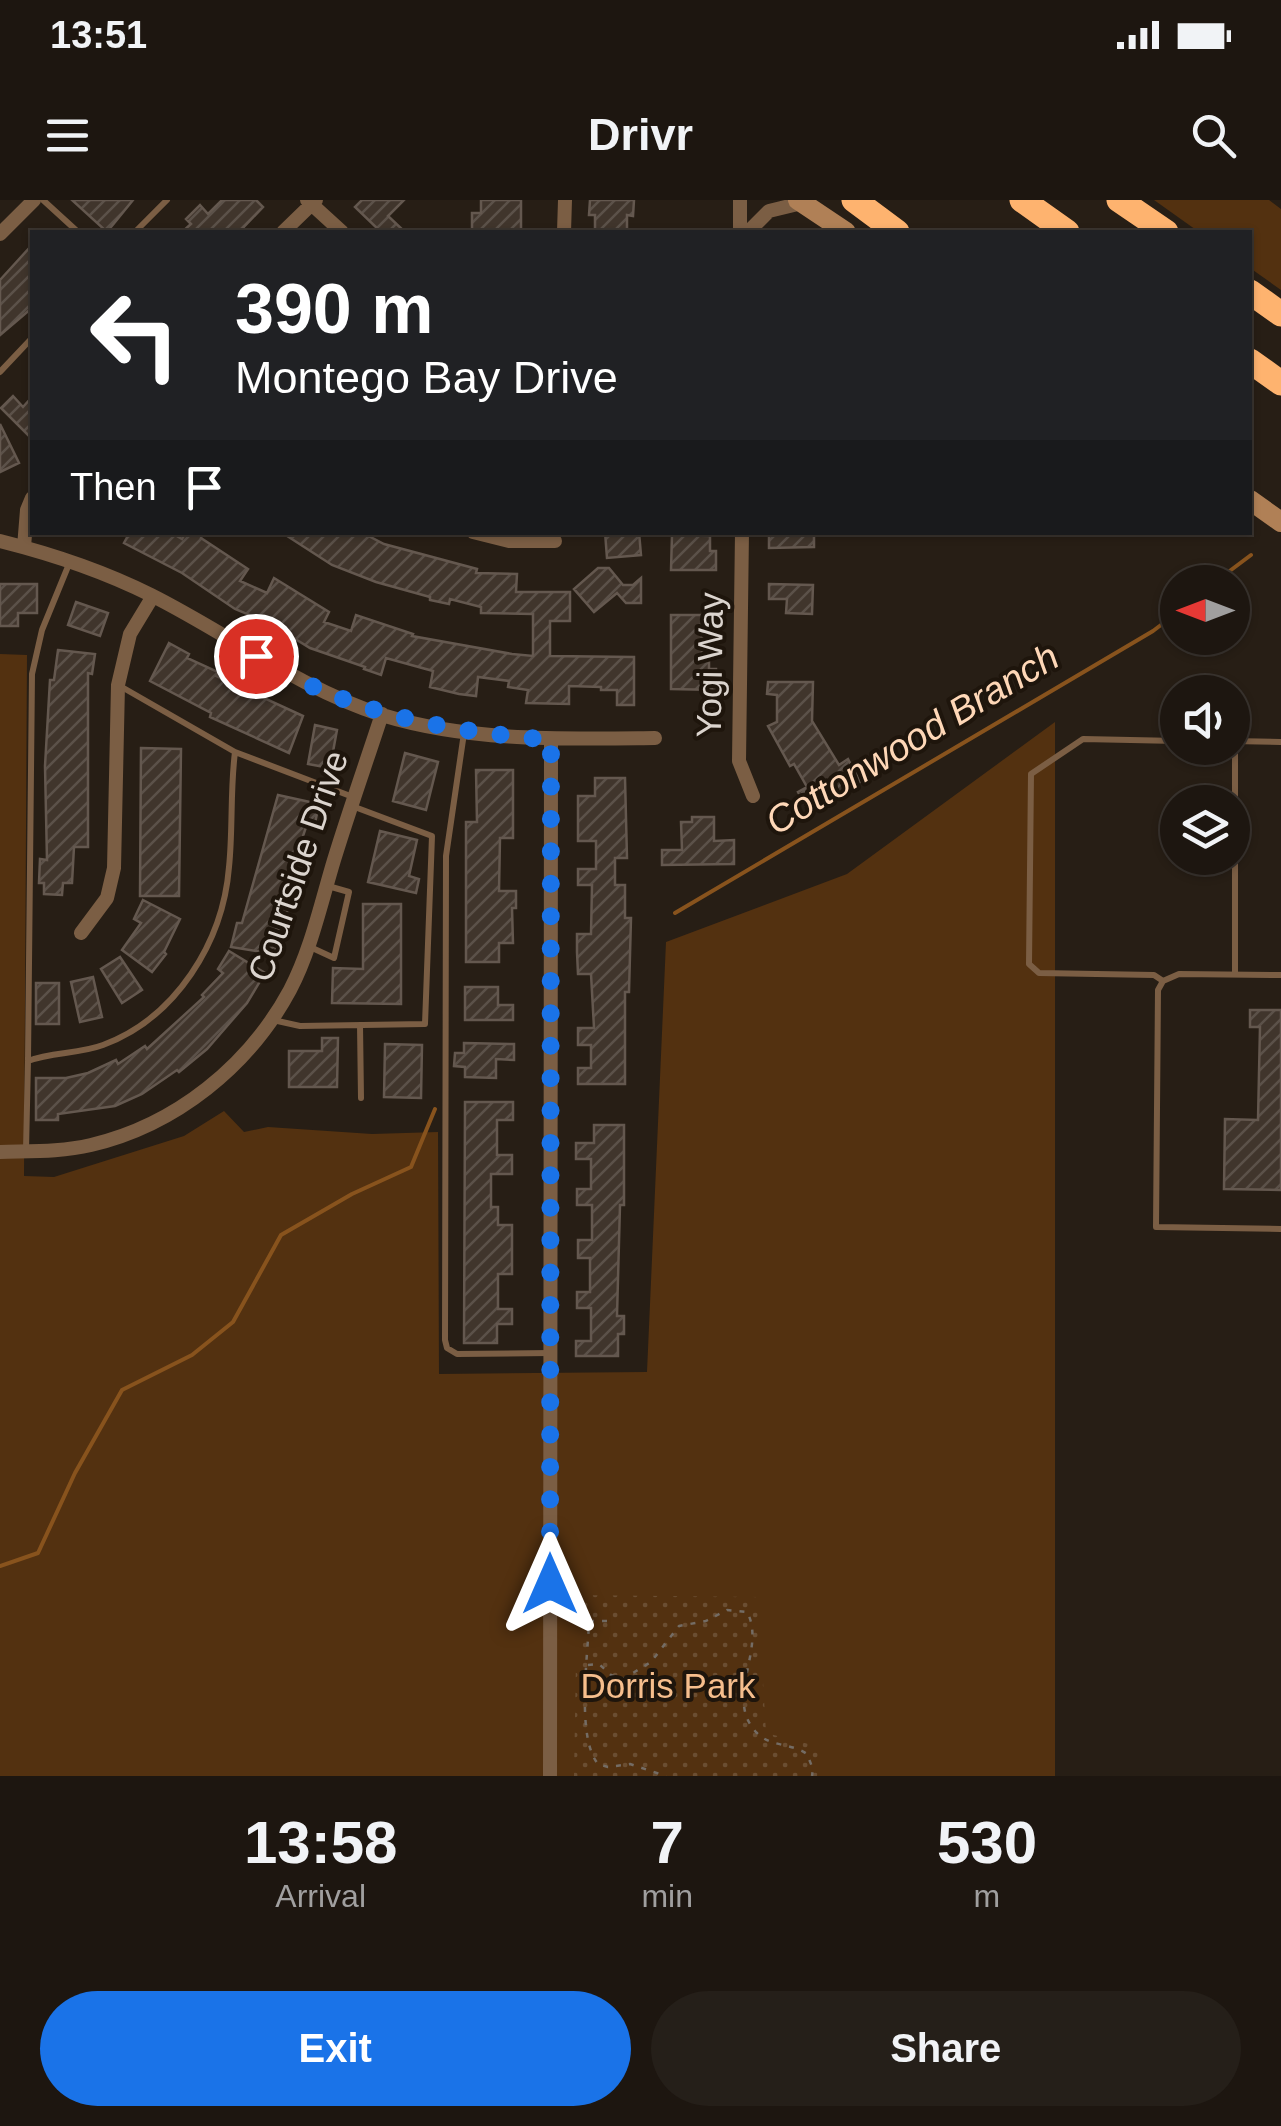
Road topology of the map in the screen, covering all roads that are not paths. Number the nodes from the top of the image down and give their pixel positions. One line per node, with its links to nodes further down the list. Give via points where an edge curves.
1 (34, 200): 22 (street)
2 (43, 200): 11 (lane)
3 (167, 200): 12 (lane)
4 (565, 200): 15 (street)
5 (740, 200): 16 (street)
6 (854, 200): 19 (highway)
7 (1022, 200): 20 (highway)
8 (1119, 200): 21 (highway)
9 (311, 202): 13 (street); 14 (street)
10 (800, 202): 17 (street, via 770,211); 18 (main road)
11 (76, 230)
12 (137, 230)
13 (285, 230)
14 (340, 230)
15 (564, 230)
16 (740, 230)
17 (750, 230)
18 (843, 230)
19 (894, 230)
20 (1064, 230)
21 (1163, 230)
22 (0, 234)
23 (1252, 293): 24 (highway)
24 (1281, 314)
25 (30, 340): 27 (lane)
26 (1252, 362): 28 (highway)
27 (0, 372)
28 (1281, 383)
29 (1252, 501): 31 (main road)
30 (30, 503): 36 (street)
31 (1281, 522)
32 (487, 535): 34 (street)
33 (742, 535): 49 (street, Yogi Way, via 739,761)
34 (554, 540)
35 (0, 541): 36 (street)
36 (24, 547): 37 (street)
37 (70, 561): 38 (street); 59 (lane, via 32,674)
38 (153, 596): 39 (street, via 130,634); 40 (street, via 287,675)
39 (118, 685): 47 (lane); 52 (street, via 114,868 107,898)
40 (382, 714): 41 (street); 50 (street, Courtside Drive)
41 (464, 732): 43 (street); 64 (lane, via 446,856 445,1340 457,1354)
42 (656, 738): 43 (street)
43 (551, 740): 64 (street)
44 (1160, 741): 56 (lane, via 1084,739 1031,774 1029,964 1039,973 1154,975)
45 (1250, 742): 46 (lane)
46 (1281, 742)
47 (236, 752): 50 (lane); 59 (lane, via 224,902 199,963 176,994 127,1033 81,1052)
48 (1234, 765): 54 (lane)
49 (753, 796)
50 (353, 802): 51 (street, Courtside Drive); 58 (lane, via 432,836 425,1024)
51 (327, 886): 53 (street, Courtside Drive); 53 (lane, via 350,892 334,958)
52 (81, 933)
53 (308, 946): 57 (street, Courtside Drive)
54 (1235, 974): 55 (lane); 56 (lane, via 1179,974)
55 (1281, 975)
56 (1164, 981): 63 (lane, via 1156,1002 1156,1227)
57 (271, 1020): 58 (lane); 61 (street, Courtside Drive, via 225,1075 182,1108 92,1145)
58 (360, 1025): 60 (lane)
59 (28, 1061): 61 (lane)
60 (361, 1098)
61 (26, 1151): 62 (street, Courtside Drive)
62 (0, 1152)
63 (1281, 1228)
64 (551, 1353): 65 (street)
65 (550, 1776)

